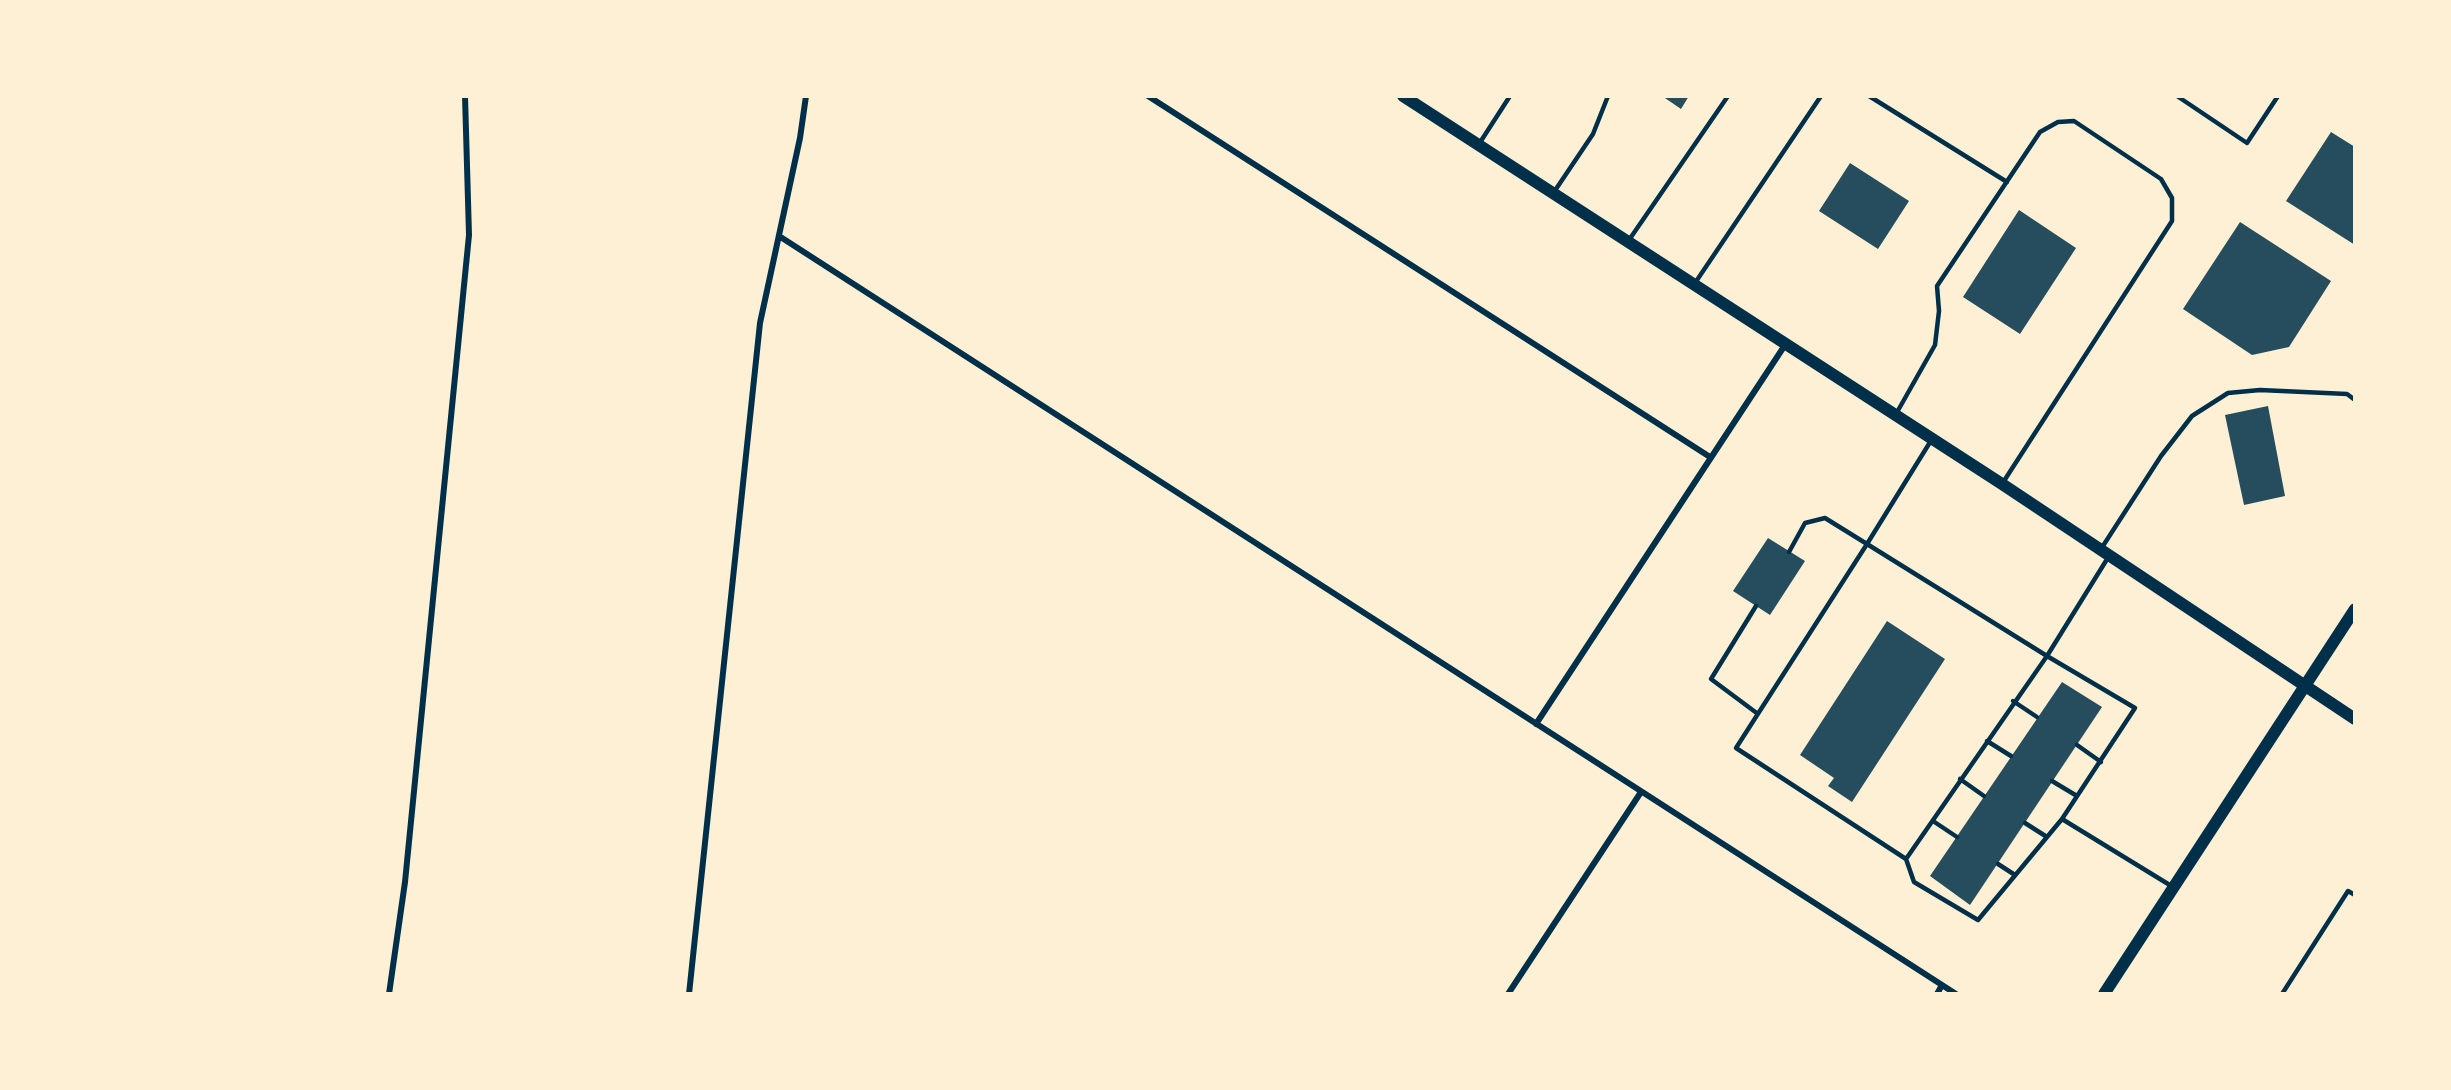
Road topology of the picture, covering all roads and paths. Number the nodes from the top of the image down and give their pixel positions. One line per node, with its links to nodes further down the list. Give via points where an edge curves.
1 (465, 96): 56 (street, via 469,235 405,882)
2 (806, 96): 15 (street)
3 (1148, 96): 22 (street)
4 (1403, 96): 12 (main road)
5 (1510, 96): 12 (lane)
6 (1608, 96): 14 (lane, via 1593,134)
7 (1728, 96): 16 (lane)
8 (1821, 96): 17 (lane)
9 (1869, 96): 13 (lane)
10 (2177, 96): 11 (lane, via 2247,142)
11 (2278, 96)
12 (1478, 145): 14 (main road)
13 (2007, 182): 20 (lane, via 1937,286 1940,311 1935,345); 23 (lane, via 2040,132 2058,122 2074,121 2161,179 2172,198 2172,221)
14 (1553, 193): 16 (main road)
15 (779, 236): 35 (street); 57 (street, via 760,323)
16 (1628, 242): 17 (main road)
17 (1693, 285): 18 (main road)
18 (1785, 345): 20 (main road); 22 (street)
19 (2355, 400): 26 (lane, via 2347,394 2260,390 2228,393 2192,416 2161,456)
20 (1895, 415): 21 (main road)
21 (1932, 439): 23 (main road); 24 (lane)
22 (1710, 457): 35 (street)
23 (2002, 484): 26 (main road)
24 (1867, 544): 25 (lane, via 1825,518 1805,524); 29 (lane); 32 (lane)
25 (1789, 552)
26 (2105, 552): 29 (lane); 30 (main road)
27 (1756, 606): 32 (lane, via 1711,679)
28 (2355, 609): 30 (main road)
29 (2047, 656): 31 (lane); 39 (lane, via 2135,708)
30 (2304, 686): 34 (main road); 53 (main road)
31 (2013, 701): 33 (lane); 36 (lane)
32 (1758, 714): 50 (lane, via 1736,748)
33 (2037, 717)
34 (2355, 718)
35 (1536, 724): 42 (street)
36 (1987, 741): 38 (lane); 40 (lane)
37 (2077, 745): 39 (lane)
38 (2011, 756)
39 (2101, 762): 44 (lane)
40 (1960, 779): 43 (lane); 46 (lane)
41 (2052, 781): 44 (lane)
42 (1641, 792): 55 (street); 58 (street)
43 (1984, 796)
44 (2077, 796): 45 (lane)
45 (2062, 819): 49 (lane); 53 (lane)
46 (1932, 821): 48 (lane); 50 (lane)
47 (2025, 823): 49 (lane)
48 (1957, 837)
49 (2047, 837): 52 (lane)
50 (1906, 859): 52 (lane, via 1914,882 1978,920)
51 (1998, 864): 52 (lane)
52 (2015, 875)
53 (2173, 887): 61 (main road)
54 (2355, 896): 62 (lane, via 2348,891)
55 (1942, 985): 59 (street); 60 (street)
56 (389, 994)
57 (689, 994)
58 (1508, 994)
59 (1937, 994)
60 (1956, 994)
61 (2104, 994)
62 (2282, 994)

